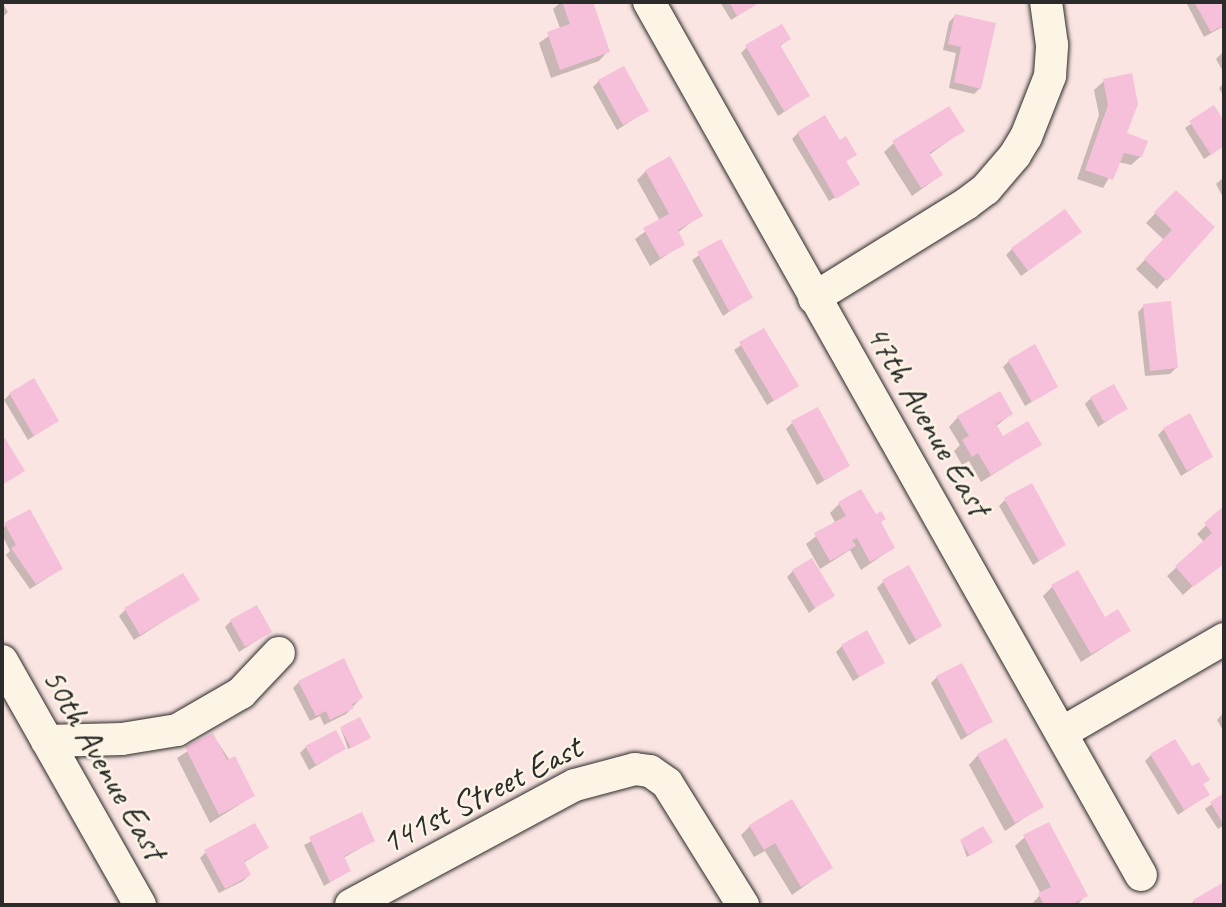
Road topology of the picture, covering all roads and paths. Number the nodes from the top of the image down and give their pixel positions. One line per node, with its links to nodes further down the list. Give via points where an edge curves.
1 (649, 2): 3 (street, 47th Avenue East)
2 (1046, 2): 3 (street, via 1052,45 1050,76 1014,155 986,189 966,204)
3 (814, 298): 7 (street, 47th Avenue East)
4 (1224, 639): 7 (street)
5 (279, 653): 8 (street, via 241,693 177,730 122,739)
6 (2, 661): 8 (street, 50th Avenue East)
7 (1063, 732): 9 (street, 47th Avenue East)
8 (47, 741): 10 (street, 50th Avenue East)
9 (1141, 875)
10 (140, 905)
11 (351, 905): 12 (street, 141st Street East, via 575,785 619,770 650,771 667,783)
12 (743, 905)

